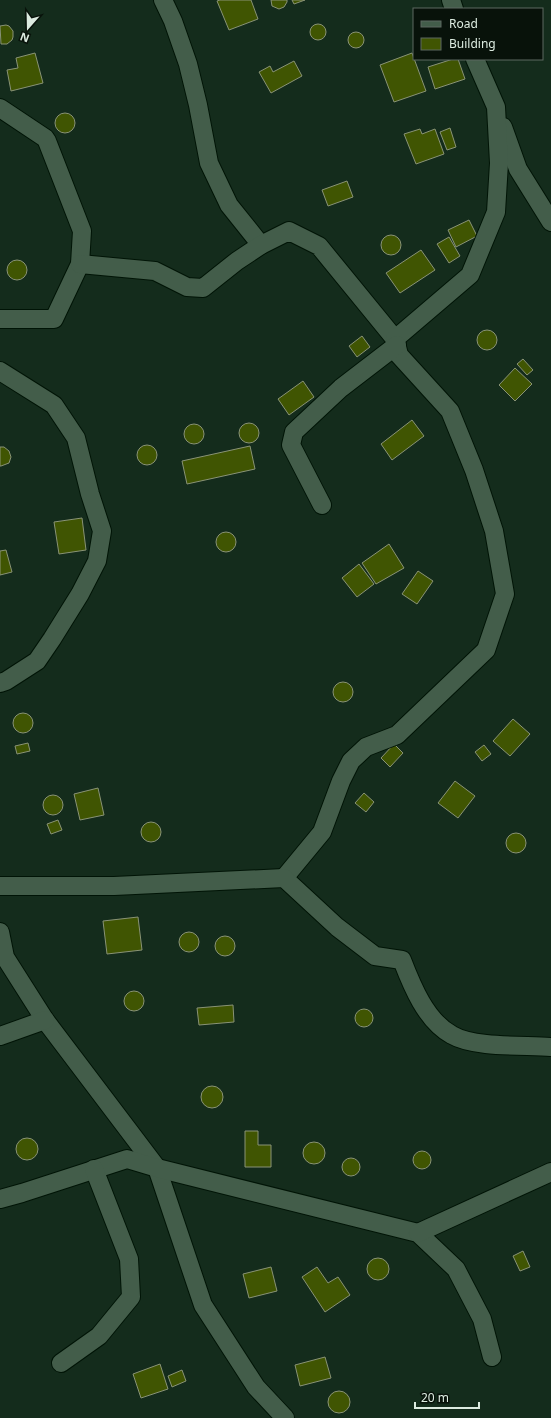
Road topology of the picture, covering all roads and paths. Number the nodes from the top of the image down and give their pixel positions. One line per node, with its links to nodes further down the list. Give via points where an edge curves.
1 (163, 0): 6 (street, via 188,64 208,163 229,205)
2 (475, 60): 3 (street)
3 (496, 107): 5 (street, via 518,169); 9 (street, via 499,164 496,212 470,275)
4 (0, 108): 7 (street, via 45,138 82,231)
5 (551, 222)
6 (261, 245): 7 (street, via 203,288 188,287 155,271); 9 (street, via 289,231 319,246)
7 (80, 264): 8 (street, via 54,319)
8 (0, 320)
9 (396, 342): 11 (street, via 294,432 291,445); 13 (street, via 399,355 450,412 474,470 494,531 505,594 486,650 397,735 366,747 351,761 322,832)
10 (0, 371): 12 (street, via 54,405 76,438 102,531 97,561 52,640 37,661)
11 (322, 505)
12 (0, 683)
13 (284, 878): 14 (street, via 114,886); 18 (street, via 337,928 375,956 402,960 412,987 433,1020 452,1035 474,1043)
14 (0, 886)
15 (0, 932): 16 (street, via 4,957)
16 (45, 1020): 17 (street); 19 (street)
17 (0, 1036)
18 (551, 1047)
19 (157, 1168): 20 (street, via 127,1159); 23 (street); 26 (street, via 203,1305 256,1387)
20 (94, 1169): 22 (street); 25 (street, via 129,1259 131,1297 100,1336)
21 (551, 1172): 23 (street)
22 (0, 1199)
23 (418, 1233): 24 (street, via 456,1269 482,1319)
24 (492, 1356)
25 (61, 1363)
26 (285, 1418)

